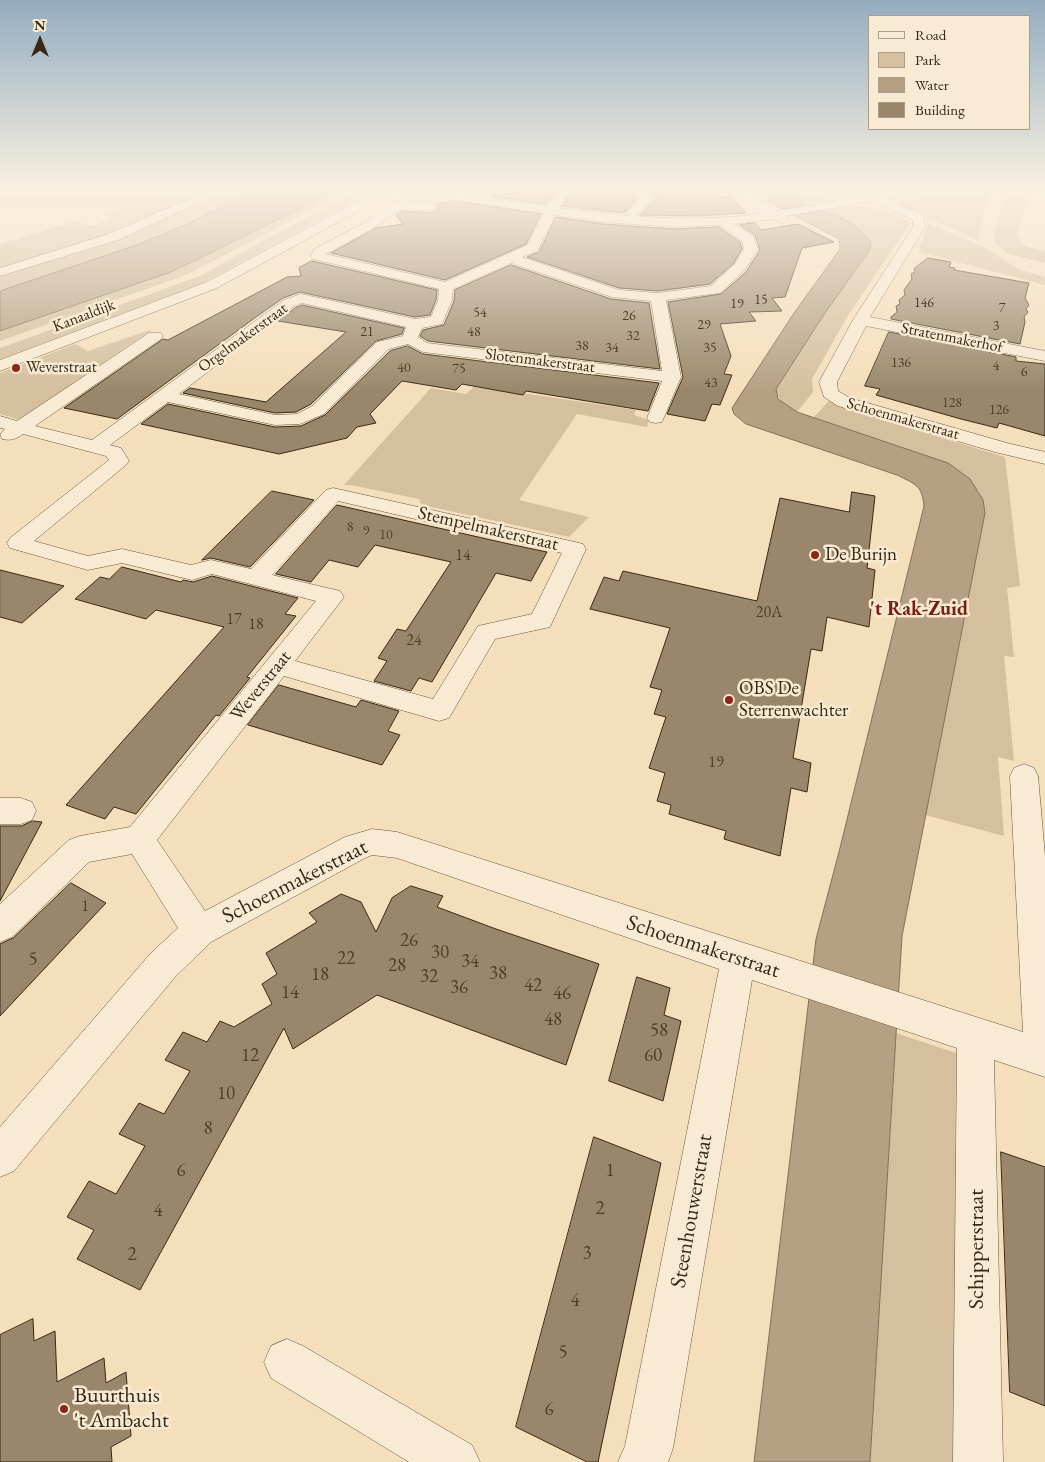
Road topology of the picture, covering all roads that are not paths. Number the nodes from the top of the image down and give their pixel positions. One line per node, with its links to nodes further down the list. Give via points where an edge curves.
1 (54, 255): 8 (street)
2 (267, 255): 15 (street, Kanaaldijk, via 212,285)
3 (318, 255): 9 (street)
4 (517, 255): 7 (street)
5 (747, 255): 10 (street, via 739,268 715,290)
6 (901, 255): 11 (street, Schoenmakerstraat)
7 (511, 258): 9 (street); 10 (street, via 617,294)
8 (0, 272)
9 (446, 293): 12 (street, Orgelmakerstraat, via 437,321)
10 (658, 297): 16 (street)
11 (861, 320): 14 (street, Stratenmakerhof); 21 (street, Schoenmakerstraat, via 828,382 832,396)
12 (413, 331): 16 (street, Slotenmakerstraat, via 423,347); 17 (street, Orgelmakerstraat, via 383,345 318,410 300,419 275,420); 17 (street, Orgelmakerstraat, via 301,298 289,303)
13 (155, 336): 19 (street)
14 (1045, 350)
15 (0, 366)
16 (672, 378): 18 (street)
17 (165, 396): 20 (street, Orgelmakerstraat)
18 (656, 418)
19 (6, 431): 20 (street, Weverstraat)
20 (96, 446): 22 (street, Weverstraat, via 114,452 119,461)
21 (1045, 458)
22 (9, 544): 23 (street, Weverstraat, via 88,563 122,556 192,573 211,567)
23 (256, 578): 24 (street, Weverstraat, via 332,597); 24 (street, Stempelmakerstraat, via 333,494 575,549 541,621 487,632 439,711)
24 (278, 665): 26 (street, Weverstraat)
25 (1024, 776): 31 (street)
26 (139, 840): 27 (street, via 80,850); 28 (street)
27 (0, 926)
28 (199, 931): 29 (street, Schoenmakerstraat, via 344,853 372,842 384,842); 32 (street, Schoenmakerstraat, via 163,965)
29 (738, 959): 30 (street, Schoenmakerstraat); 35 (street, Steenhouwerstraat, via 651,1439)
30 (975, 1036): 31 (street); 36 (street, Schipperstraat)
31 (1044, 1058)
32 (0, 1157)
33 (287, 1362): 34 (street)
34 (455, 1462)
35 (643, 1462)
36 (978, 1462)

